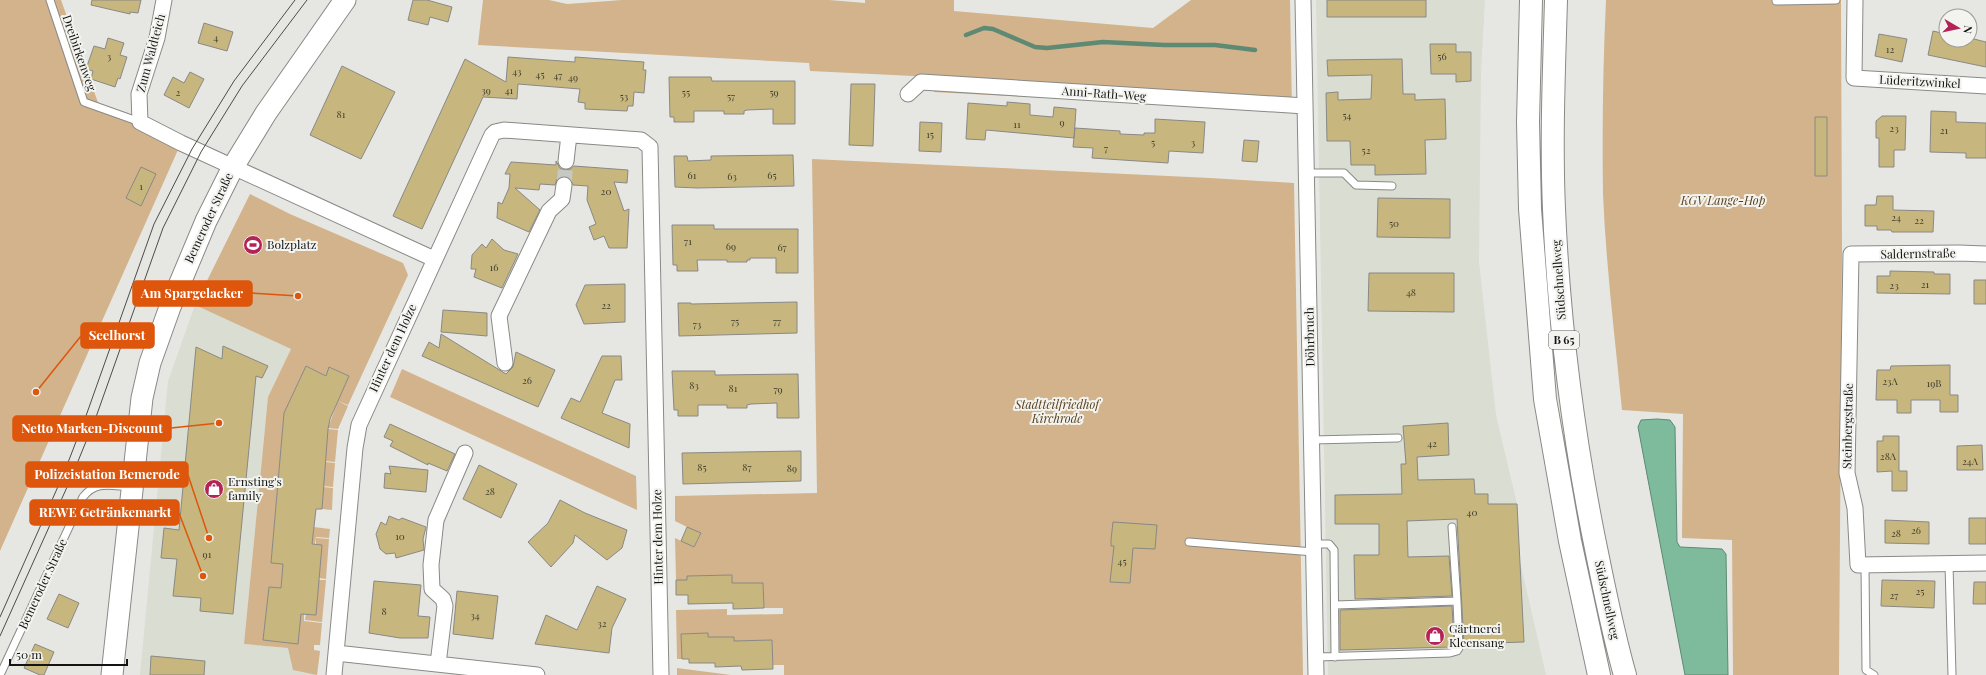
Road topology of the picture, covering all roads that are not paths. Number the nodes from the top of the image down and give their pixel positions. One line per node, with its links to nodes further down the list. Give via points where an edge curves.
1 (50, 0): 13 (lane, Dreibirkenweg, via 84,102)
2 (164, 0): 13 (street, Zum Waldteich, via 157,38 139,94)
3 (345, 0): 16 (main road, Bemeroder Straße, via 266,113)
4 (1303, 0): 12 (street, Döhrbruch)
5 (1531, 0): 46 (highway, Südschnellweg / B 65, via 1528,122 1530,201 1545,399 1568,534)
6 (1556, 0): 47 (highway, Südschnellweg / B 65, via 1554,208 1569,389 1596,549 1617,650)
7 (1836, 0): 9 (lane)
8 (1854, 0): 10 (street, Lüderitzwinkel, via 1854,78)
9 (1776, 1)
10 (1986, 86)
11 (908, 94): 12 (street, Anni-Rath-Weg, via 921,82)
12 (1305, 106): 17 (street, Döhrbruch)
13 (140, 122): 16 (street)
14 (569, 135): 15 (street); 22 (street, Hinter dem Holze, via 504,130 495,132); 44 (street, Hinter dem Holze, via 642,140 649,144 651,150)
15 (566, 161)
16 (233, 167): 22 (street); 27 (main road, Bemeroder Straße, via 206,221 150,363 142,398)
17 (1307, 173): 19 (lane, via 1344,173 1356,185); 25 (street, Döhrbruch)
18 (564, 185): 23 (street, via 562,199 549,211 499,316)
19 (1392, 186)
20 (1851, 254): 21 (street, Saldernstraße); 33 (street, Steinbergstraße, via 1847,473 1855,508 1858,565)
21 (1986, 254)
22 (434, 259): 36 (street, Hinter dem Holze, via 359,425)
23 (505, 363)
24 (1398, 438): 25 (lane)
25 (1312, 440): 30 (street, Döhrbruch)
26 (465, 453): 39 (street, via 436,520 431,565 432,589 443,599 445,606)
27 (132, 487): 40 (lane, Bemeroder Straße, via 101,485 90,488 83,497); 41 (main road, Bemeroder Straße)
28 (1452, 527): 34 (lane)
29 (1189, 542): 30 (lane)
30 (1314, 548): 35 (lane, via 1329,544 1334,550); 38 (street, Döhrbruch)
31 (1986, 563): 32 (street)
32 (1949, 564): 33 (street); 49 (lane)
33 (1865, 565): 48 (lane, via 1866,670)
34 (1457, 601): 35 (lane); 37 (lane, via 1460,644 1454,653)
35 (1335, 605): 37 (lane)
36 (336, 653): 39 (street); 42 (street, Hinter dem Holze)
37 (1336, 656): 38 (lane)
38 (1316, 657): 45 (street, Döhrbruch)
39 (438, 664): 43 (street)
40 (0, 675)
41 (112, 675)
42 (334, 675)
43 (537, 675)
44 (661, 675)
45 (1316, 675)
46 (1599, 675)
47 (1625, 675)
48 (1874, 675)
49 (1952, 675)

